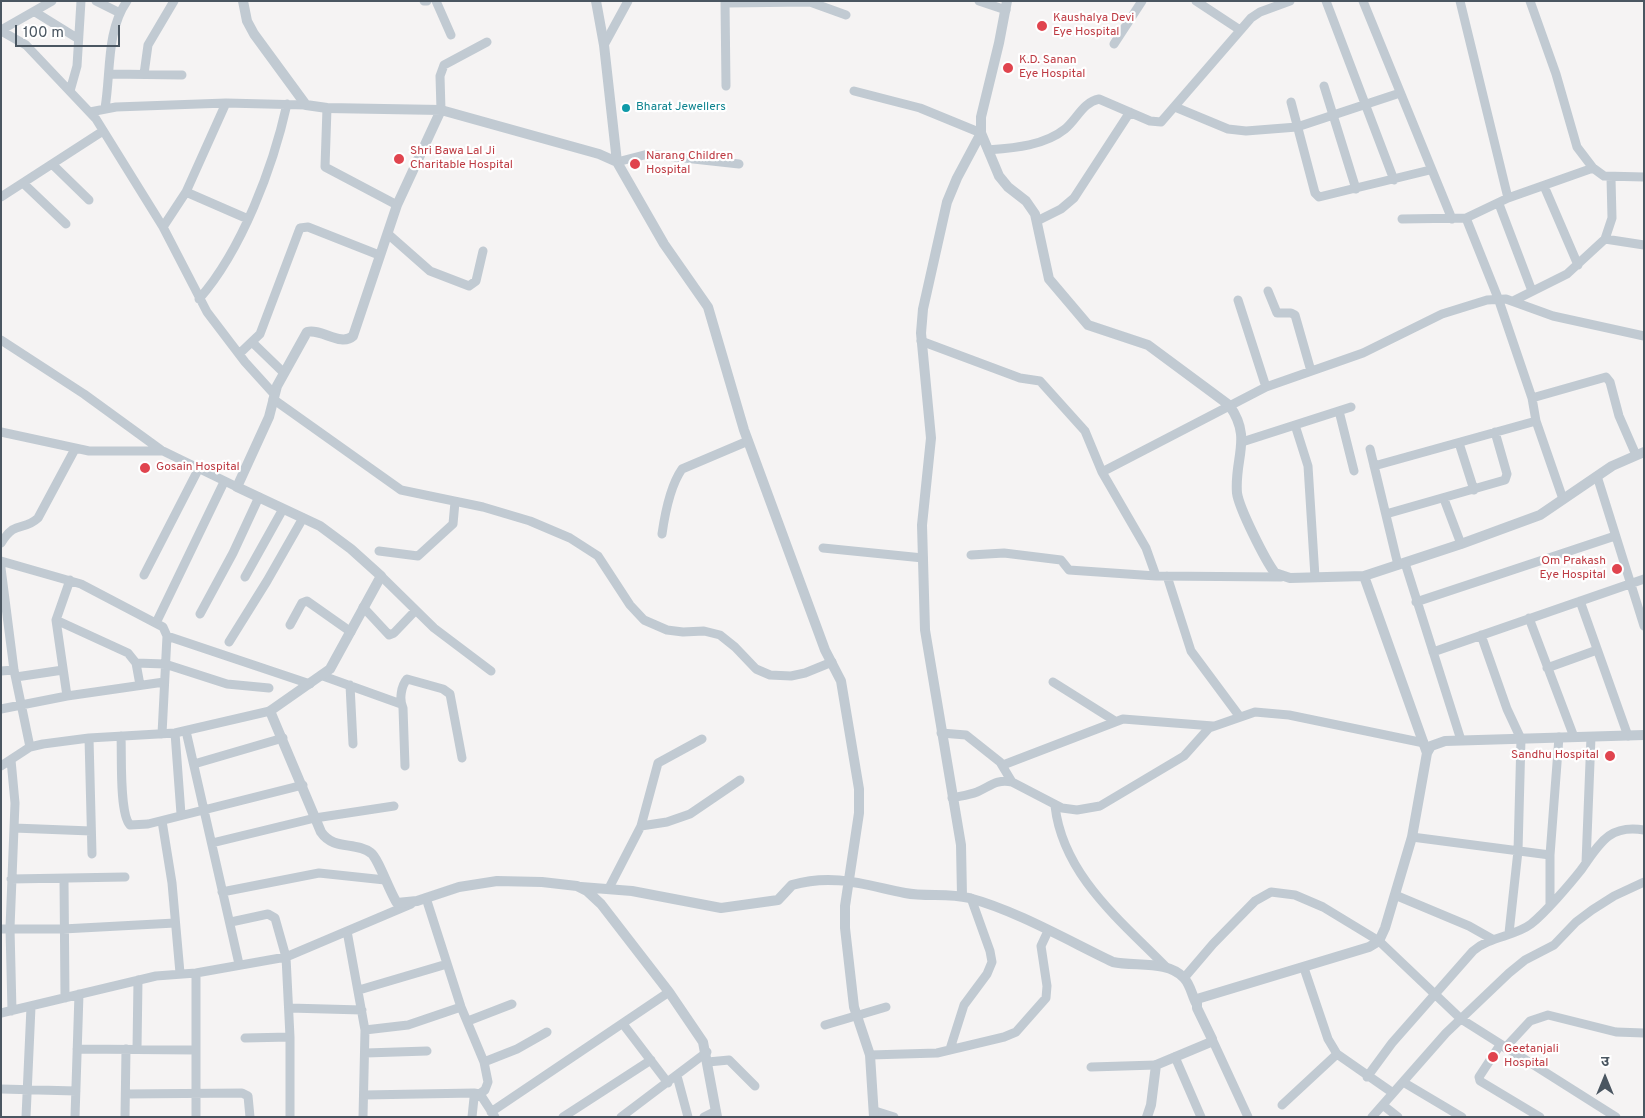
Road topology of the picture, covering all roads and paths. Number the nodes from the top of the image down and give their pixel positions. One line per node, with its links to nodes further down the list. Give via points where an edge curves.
1 (52, 1): 20 (street)
2 (81, 1): 26 (street)
3 (96, 1): 21 (street)
4 (128, 1): 21 (street)
5 (174, 1): 31 (street, via 148,45)
6 (243, 1): 41 (street, via 254,34)
7 (436, 1): 25 (street)
8 (596, 1): 29 (street)
9 (628, 1): 29 (street)
10 (979, 1): 19 (street)
11 (1142, 1): 28 (street)
12 (1196, 1): 24 (street)
13 (1290, 1): 24 (street, via 1260,12)
14 (1326, 1): 42 (street)
15 (1363, 1): 37 (street)
16 (1460, 1): 67 (street)
17 (1530, 1): 57 (street, via 1556,74 1573,139)
18 (726, 2): 22 (street, via 810,2); 33 (street)
19 (1006, 5): 52 (street, via 981,117)
20 (35, 12): 23 (street); 26 (street)
21 (120, 13): 30 (street, via 114,31)
22 (846, 14)
23 (1, 30): 35 (street, via 26,45)
24 (1240, 30): 43 (street)
25 (452, 35)
26 (78, 38): 35 (street, via 77,66)
27 (487, 42): 46 (street, via 444,65 440,76)
28 (1114, 44)
29 (604, 45): 54 (street)
30 (110, 74): 31 (street); 44 (street)
31 (144, 74): 32 (street)
32 (182, 75)
33 (726, 86)
34 (1324, 86): 49 (street)
35 (70, 91): 47 (street)
36 (854, 91): 52 (street, via 920,108)
37 (1400, 93): 42 (street); 58 (street)
38 (1291, 102): 50 (street)
39 (226, 103): 40 (street); 44 (street); 65 (street)
40 (287, 104): 41 (street); 72 (street, via 279,138)
41 (306, 104): 45 (street)
42 (1367, 105): 49 (street); 61 (street)
43 (1175, 107): 48 (street, via 1156,123); 50 (street, via 1236,130)
44 (105, 108): 47 (street)
45 (327, 108): 46 (street); 69 (street, via 326,167)
46 (441, 110): 54 (street); 69 (street)
47 (90, 112): 51 (street)
48 (1130, 112): 53 (street, via 1107,100 1093,100 1064,129 1046,139 1023,146); 75 (street, via 1074,198 1061,209)
49 (1334, 116): 50 (street); 64 (street)
50 (1297, 127): 64 (street, via 1317,196)
51 (104, 130): 55 (street); 77 (street)
52 (981, 133): 53 (street); 92 (street, via 947,202 923,309)
53 (988, 150): 75 (street, via 999,176 1031,206)
54 (617, 162): 56 (street, via 648,154); 107 (street, via 661,240 708,306)
55 (52, 164): 62 (street); 68 (street)
56 (739, 164)
57 (1593, 168): 60 (street); 63 (street)
58 (1430, 170): 61 (street); 73 (street)
59 (1644, 176): 60 (street)
60 (1611, 178): 79 (street, via 1612,218)
61 (1394, 180): 64 (street)
62 (23, 183): 66 (street); 76 (street)
63 (1544, 186): 67 (street); 83 (street)
64 (1356, 189)
65 (186, 192): 72 (street); 77 (street)
66 (1, 197)
67 (1508, 198): 70 (street)
68 (89, 200)
69 (398, 204): 78 (street)
70 (1499, 204): 71 (street); 85 (street)
71 (1466, 218): 73 (street); 86 (street)
72 (248, 219): 87 (street, via 233,249)
73 (1452, 219): 74 (street)
74 (1402, 220)
75 (1036, 221): 100 (street, via 1050,279 1082,320 1094,329 1148,345)
76 (66, 224)
77 (163, 227): 87 (street)
78 (388, 234): 81 (street, via 430,271 469,286 476,281); 82 (street)
79 (1605, 239): 80 (street); 83 (street)
80 (1644, 245)
81 (483, 251)
82 (379, 255): 93 (street, via 308,227 300,228 260,334); 96 (street, via 353,336 344,340 307,332)
83 (1578, 266): 85 (street, via 1557,281)
84 (1268, 291): 95 (street, via 1277,313 1295,315)
85 (1532, 291): 89 (street)
86 (1498, 298): 89 (street); 95 (street, via 1442,314 1363,353); 99 (street)
87 (199, 299): 94 (street)
88 (1238, 300): 97 (street)
89 (1513, 301): 90 (street, via 1553,316)
90 (1644, 336)
91 (1, 340): 112 (street)
92 (921, 341): 117 (street, via 1020,378 1040,381 1085,431); 136 (street, via 931,438 922,525)
93 (253, 343): 94 (street); 96 (street)
94 (239, 354): 98 (street)
95 (1311, 371): 97 (street)
96 (284, 373): 98 (street)
97 (1266, 387): 100 (street)
98 (274, 397): 120 (street, via 269,417); 125 (street, via 401,490)
99 (1532, 398): 103 (street); 113 (street, via 1606,377 1619,416)
100 (1229, 405): 108 (street, via 1240,422); 117 (street)
101 (1351, 407): 102 (street)
102 (1339, 411): 104 (street); 116 (street)
103 (1536, 421): 106 (street); 124 (street)
104 (1295, 425): 108 (street); 147 (street, via 1308,466)
105 (1, 432): 110 (street)
106 (1495, 432): 109 (street); 121 (street, via 1506,477 1502,482)
107 (748, 441): 129 (street, via 682,469 666,510); 168 (street, via 822,644)
108 (1242, 442): 144 (street, via 1237,486 1239,501 1271,567)
109 (1459, 444): 114 (street); 121 (street)
110 (75, 449): 112 (street); 131 (street, via 38,518 11,530)
111 (1370, 449): 114 (street)
112 (164, 451): 115 (street)
113 (1640, 453): 118 (street)
114 (1374, 466): 127 (street)
115 (198, 468): 119 (street); 140 (street)
116 (1354, 471)
117 (1102, 472): 142 (street, via 1146,548)
118 (1597, 476): 124 (street); 130 (street)
119 (224, 482): 120 (street); 158 (street)
120 (237, 487): 122 (street)
121 (1474, 490): 123 (street)
122 (259, 498): 126 (street); 155 (street)
123 (1444, 499): 127 (street); 132 (street)
124 (1563, 500): 132 (street, via 1525,521)
125 (455, 502): 134 (street, via 453,524 422,554 414,556); 168 (street, via 517,517 570,538 602,561 630,605 644,620 667,630 720,635 761,672 791,676)
126 (283, 509): 128 (street); 146 (street)
127 (1386, 514): 138 (street)
128 (303, 518): 141 (street, via 334,536); 165 (street)
129 (662, 534)
130 (1615, 536): 150 (street); 152 (street)
131 (1, 543)
132 (1461, 544): 138 (street)
133 (823, 548): 136 (street)
134 (379, 551)
135 (971, 556): 142 (street, via 1009,554 1061,560 1069,570)
136 (923, 558): 193 (street, via 926,643)
137 (1, 561): 149 (street)
138 (1402, 564): 145 (street); 152 (street)
139 (1, 568): 161 (street)
140 (144, 575)
141 (381, 576): 153 (street); 154 (street)
142 (1156, 576): 143 (street)
143 (1168, 576): 144 (street); 188 (street, via 1191,651)
144 (1281, 576): 147 (street)
145 (1364, 576): 147 (street); 208 (street)
146 (245, 577)
147 (1315, 578)
148 (1644, 579): 150 (street)
149 (70, 580): 157 (street); 158 (street)
150 (1631, 583): 151 (street); 160 (street)
151 (1580, 600): 156 (street); 166 (street)
152 (1416, 602): 167 (street)
153 (363, 607): 154 (street, via 389,634 394,633); 162 (street)
154 (415, 611): 173 (street, via 450,642)
155 (200, 614)
156 (1529, 618): 163 (street); 171 (street)
157 (56, 620): 169 (street, via 128,653); 172 (street)
158 (156, 623): 164 (street, via 163,627)
159 (290, 625): 162 (street, via 302,603 307,601)
160 (1644, 626)
161 (5, 629): 175 (street)
162 (351, 632): 176 (street)
163 (1481, 635): 167 (street); 204 (street)
164 (167, 636): 170 (street); 179 (street)
165 (229, 642)
166 (1597, 650): 171 (street); 196 (street)
167 (1432, 652): 205 (street)
168 (832, 662): 239 (street, via 841,681 859,789 859,813)
169 (136, 663): 170 (street); 180 (street)
170 (165, 664): 177 (street); 182 (street, via 227,684)
171 (1547, 668): 198 (street)
172 (63, 670): 175 (street); 183 (street)
173 (491, 671)
174 (1, 672): 175 (street)
175 (15, 673): 185 (street)
176 (323, 676): 179 (street); 181 (street)
177 (164, 682): 180 (street); 194 (street)
178 (1053, 682): 189 (street)
179 (310, 684): 187 (street)
180 (140, 685): 183 (street)
181 (350, 685): 184 (street); 206 (street)
182 (269, 688)
183 (67, 696): 185 (street)
184 (401, 704): 209 (street, via 407,679 448,691); 214 (street)
185 (21, 705): 186 (street); 207 (street)
186 (1, 709)
187 (270, 711): 191 (street); 201 (street)
188 (1240, 717): 190 (street); 208 (street, via 1255,712 1289,715)
189 (1115, 721): 190 (street, via 1137,718); 212 (street)
190 (1213, 726): 220 (street, via 1204,731 1184,756 1112,800 1077,810)
191 (186, 731): 192 (street); 211 (street)
192 (176, 733): 194 (street); 222 (street)
193 (941, 733): 212 (street, via 966,734); 218 (street)
194 (162, 734): 195 (street)
195 (121, 736): 200 (street); 224 (street, via 126,822 136,826)
196 (1628, 736): 197 (street); 199 (street)
197 (1644, 736)
198 (1574, 737): 199 (street); 202 (street)
199 (1590, 737): 234 (street)
200 (89, 738): 207 (street); 228 (street)
201 (284, 738): 211 (street); 217 (street)
202 (1559, 738): 204 (street); 233 (street)
203 (702, 739): 225 (street, via 658,763)
204 (1521, 739): 205 (street); 231 (street)
205 (1461, 740): 208 (street)
206 (353, 744)
207 (30, 747): 210 (street)
208 (1425, 748): 229 (street)
209 (462, 758)
210 (11, 760): 213 (street); 226 (street, via 15,792)
211 (194, 764): 221 (street)
212 (1002, 765): 216 (street)
213 (1, 766)
214 (405, 766)
215 (740, 780): 225 (street, via 690,814)
216 (1012, 782): 218 (street, via 999,781 980,791); 220 (street)
217 (303, 785): 221 (street); 223 (street)
218 (952, 798): 245 (street)
219 (394, 806): 223 (street)
220 (1055, 806): 260 (street, via 1063,841 1080,874)
221 (204, 811): 222 (street); 230 (street)
222 (181, 814): 224 (street)
223 (315, 818): 230 (street); 238 (street, via 326,839 332,843 374,855)
224 (162, 821): 249 (street)
225 (641, 826): 242 (street)
226 (14, 828): 228 (street); 236 (street)
227 (1644, 830): 234 (street, via 1613,833 1598,845)
228 (91, 831): 232 (street)
229 (1412, 836): 231 (street); 244 (street)
230 (212, 843): 243 (street)
231 (1518, 851): 233 (street); 254 (street)
232 (92, 854)
233 (1550, 855): 247 (street)
234 (1586, 863): 247 (street)
235 (125, 877): 237 (street)
236 (11, 879): 237 (street); 250 (street)
237 (64, 879): 251 (street)
238 (385, 880): 243 (street, via 319,873); 246 (street, via 397,903)
239 (849, 880): 242 (street, via 796,884 778,900 721,908); 245 (street, via 914,895); 282 (street, via 845,928)
240 (1644, 882): 283 (street, via 1584,915 1554,944 1509,973)
241 (577, 886): 242 (street); 246 (street, via 497,882 459,887); 269 (street, via 601,904)
242 (609, 888)
243 (222, 892): 248 (street)
244 (1395, 895): 255 (street); 256 (street)
245 (966, 897): 253 (street); 297 (street, via 992,962 964,1005)
246 (422, 899): 252 (street); 259 (street)
247 (1550, 904): 254 (street, via 1529,926)
248 (231, 922): 257 (street, via 272,915); 258 (street)
249 (175, 923): 251 (street); 262 (street)
250 (6, 929): 251 (street); 265 (street)
251 (63, 929): 272 (street)
252 (347, 931): 257 (street); 268 (street)
253 (1048, 931): 260 (street, via 1113,962); 297 (street, via 1041,946 1048,992 1043,1003 1010,1036)
254 (1509, 933): 255 (street)
255 (1492, 939): 270 (street, via 1472,951)
256 (1379, 941): 261 (street); 266 (street, via 1315,903 1295,895 1271,892 1255,901); 270 (street)
257 (286, 957): 258 (street); 278 (street)
258 (239, 964): 263 (street)
259 (447, 964): 268 (street); 276 (street)
260 (1166, 967): 266 (street)
261 (1304, 968): 273 (street, via 1201,997); 301 (street, via 1328,1039)
262 (180, 973): 263 (street); 267 (street)
263 (196, 973): 298 (street)
264 (1, 974): 265 (street)
265 (11, 974): 280 (street)
266 (1184, 978): 273 (street)
267 (138, 980): 271 (street); 296 (street)
268 (359, 990): 279 (street)
269 (668, 992): 285 (street); 303 (street, via 700,1036)
270 (1436, 993): 283 (street); 310 (street)
271 (79, 994): 272 (street); 294 (street)
272 (65, 998): 275 (street)
273 (1196, 1003): 292 (street)
274 (512, 1004): 284 (street)
275 (31, 1006): 280 (street); 315 (street)
276 (461, 1006): 284 (street); 287 (street, via 408,1024)
277 (886, 1007): 282 (street)
278 (289, 1008): 279 (street); 290 (street)
279 (362, 1010): 287 (street)
280 (12, 1011): 281 (street)
281 (1, 1013)
282 (856, 1015): 286 (street); 302 (street)
283 (1461, 1019): 293 (street); 311 (street)
284 (468, 1021): 306 (street)
285 (623, 1024): 305 (street); 324 (street)
286 (825, 1025)
287 (365, 1030): 300 (street)
288 (547, 1032): 306 (street, via 517,1050)
289 (1644, 1033): 293 (street, via 1616,1032 1548,1015 1530,1021)
290 (290, 1037): 291 (street); 333 (street)
291 (245, 1038)
292 (1212, 1039): 304 (street, via 1209,1044); 343 (street)
293 (1503, 1046): 327 (street); 347 (street, via 1480,1077 1480,1082)
294 (77, 1049): 295 (street); 316 (street)
295 (126, 1049): 296 (street); 317 (street)
296 (137, 1049): 298 (street)
297 (950, 1049): 302 (street, via 928,1054)
298 (196, 1050): 318 (street)
299 (427, 1051): 300 (street)
300 (366, 1053): 321 (street)
301 (1337, 1054): 310 (street); 322 (street)
302 (870, 1055): 326 (street)
303 (708, 1057): 309 (street); 313 (street, via 729,1060); 325 (street)
304 (1175, 1057): 307 (street); 342 (street)
305 (651, 1060): 312 (street); 336 (street)
306 (484, 1062): 319 (street, via 488,1082)
307 (1156, 1065): 308 (street); 341 (street)
308 (1091, 1067)
309 (677, 1076): 312 (street); 338 (street)
310 (1367, 1077): 320 (street)
311 (1403, 1082): 320 (street); 346 (street)
312 (668, 1083): 337 (street)
313 (755, 1086)
314 (1, 1089): 315 (street)
315 (26, 1090): 316 (street); 328 (street)
316 (76, 1091): 329 (street)
317 (126, 1094): 318 (street); 330 (street)
318 (196, 1094): 331 (street); 332 (street, via 246,1094 250,1100)
319 (480, 1094): 321 (street); 324 (street); 335 (street, via 474,1098)
320 (1393, 1094): 323 (street)
321 (364, 1095): 334 (street)
322 (1282, 1105)
323 (1384, 1106): 344 (street); 345 (street)
324 (493, 1114)
325 (716, 1114): 339 (street)
326 (875, 1114): 340 (street)
327 (1604, 1114): 348 (street)
328 (26, 1117)
329 (76, 1117)
330 (125, 1117)
331 (196, 1117)
332 (250, 1117)
333 (290, 1117)
334 (363, 1117)
335 (472, 1117)
336 (563, 1117)
337 (621, 1117)
338 (688, 1117)
339 (704, 1117)
340 (894, 1117)
341 (1147, 1117)
342 (1201, 1117)
343 (1248, 1117)
344 (1372, 1117)
345 (1398, 1117)
346 (1462, 1117)
347 (1540, 1117)
348 (1616, 1117)

